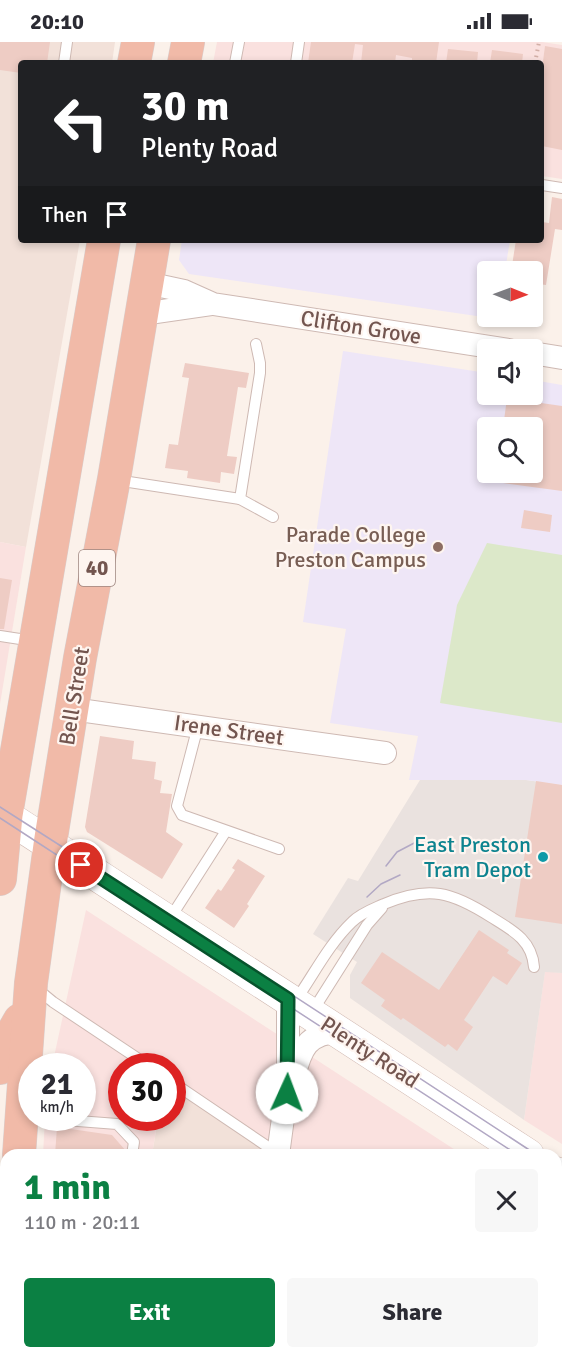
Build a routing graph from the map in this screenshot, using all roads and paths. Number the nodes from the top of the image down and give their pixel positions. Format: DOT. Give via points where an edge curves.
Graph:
graph roads {
  1 [pos="67,42"];
  2 [pos="138,42"];
  3 [pos="188,42"];
  4 [pos="239,42"];
  5 [pos="299,42"];
  6 [pos="539,42"];
  7 [pos="64,60"];
  8 [pos="135,60"];
  9 [pos="185,60"];
  10 [pos="236,60"];
  11 [pos="296,60"];
  12 [pos="536,60"];
  13 [pos="544,185"];
  14 [pos="562,188"];
  15 [pos="103,243"];
  16 [pos="154,243"];
  17 [pos="147,283"];
  18 [pos="213,304"];
  19 [pos="142,315"];
  20 [pos="256,344"];
  21 [pos="477,345"];
  22 [pos="543,355"];
  23 [pos="562,358"];
  24 [pos="114,479"];
  25 [pos="240,499"];
  26 [pos="273,517"];
  27 [pos="0,636"];
  28 [pos="36,642"];
  29 [pos="72,710"];
  30 [pos="198,726"];
  31 [pos="385,753"];
  32 [pos="3,814"];
  33 [pos="226,831"];
  34 [pos="51,844"];
  35 [pos="279,849"];
  36 [pos="0,879"];
  37 [pos="168,920"];
  38 [pos="363,921"];
  39 [pos="534,967"];
  40 [pos="30,994"];
  41 [pos="298,1005"];
  42 [pos="339,1032"];
  43 [pos="30,1053"];
  44 [pos="130,1053"];
  45 [pos="0,1068"];
  46 [pos="186,1091"];
  47 [pos="286,1104"];
  48 [pos="96,1122"];
  49 [pos="26,1131"];
  50 [pos="21,1149"];
  51 [pos="133,1149"];
  52 [pos="272,1149"];
  53 [pos="280,1149"];
  54 [pos="519,1149"];
  1 -- 7 [label="lane"];
  2 -- 8 [label="highway"];
  3 -- 9 [label="highway"];
  4 -- 10 [label="lane"];
  5 -- 11 [label="lane"];
  6 -- 12 [label="path"];
  13 -- 14 [label="lane"];
  15 -- 28 [label="highway, Bell Street / 40"];
  16 -- 17 [label="highway, Bell Street / 40"];
  17 -- 18 [label="street, Clifton Grove" via="184,291"];
  17 -- 19 [label="highway, Bell Street / 40"];
  18 -- 19 [label="street, Clifton Grove"];
  18 -- 21 [label="street, Clifton Grove"];
  19 -- 24 [label="highway, Bell Street / 40"];
  20 -- 25 [label="lane" via="260,373"];
  22 -- 23 [label="street"];
  24 -- 25 [label="lane"];
  24 -- 29 [label="highway, Bell Street / 40"];
  25 -- 26 [label="lane"];
  27 -- 28 [label="lane"];
  28 -- 32 [label="highway, Bell Street / 40"];
  29 -- 30 [label="street, Irene Street"];
  29 -- 34 [label="highway, Bell Street / 40"];
  30 -- 31 [label="street, Irene Street"];
  30 -- 33 [label="lane" via="177,806 182,815"];
  32 -- 34 [label="main road, Plenty Road"];
  32 -- 36 [label="highway, Bell Street / 40"];
  33 -- 35 [label="lane"];
  33 -- 37 [label="lane"];
  34 -- 37 [label="main road, Plenty Road"];
  34 -- 40 [label="highway, Bell Street / 40"];
  37 -- 41 [label="main road, Plenty Road"];
  38 -- 39 [label="lane" via="392,901 412,894 431,892 460,899 521,936 530,948"];
  38 -- 41 [label="lane"];
  38 -- 41 [label="lane" via="338,938"];
  40 -- 43 [label="highway, Bell Street / 40"];
  40 -- 44 [label="lane" via="53,1002"];
  40 -- 45 [label="highway" via="7,1042"];
  41 -- 42 [label="main road, Plenty Road"];
  41 -- 47 [label="street"];
  42 -- 47 [label="street" via="323,1033 308,1042"];
  42 -- 54 [label="main road, Plenty Road"];
  46 -- 52 [label="lane"];
  47 -- 53 [label="street"];
  48 -- 51 [label="lane" via="117,1124 134,1142"];
  49 -- 50 [label="highway, Bell Street / 40"];
}
